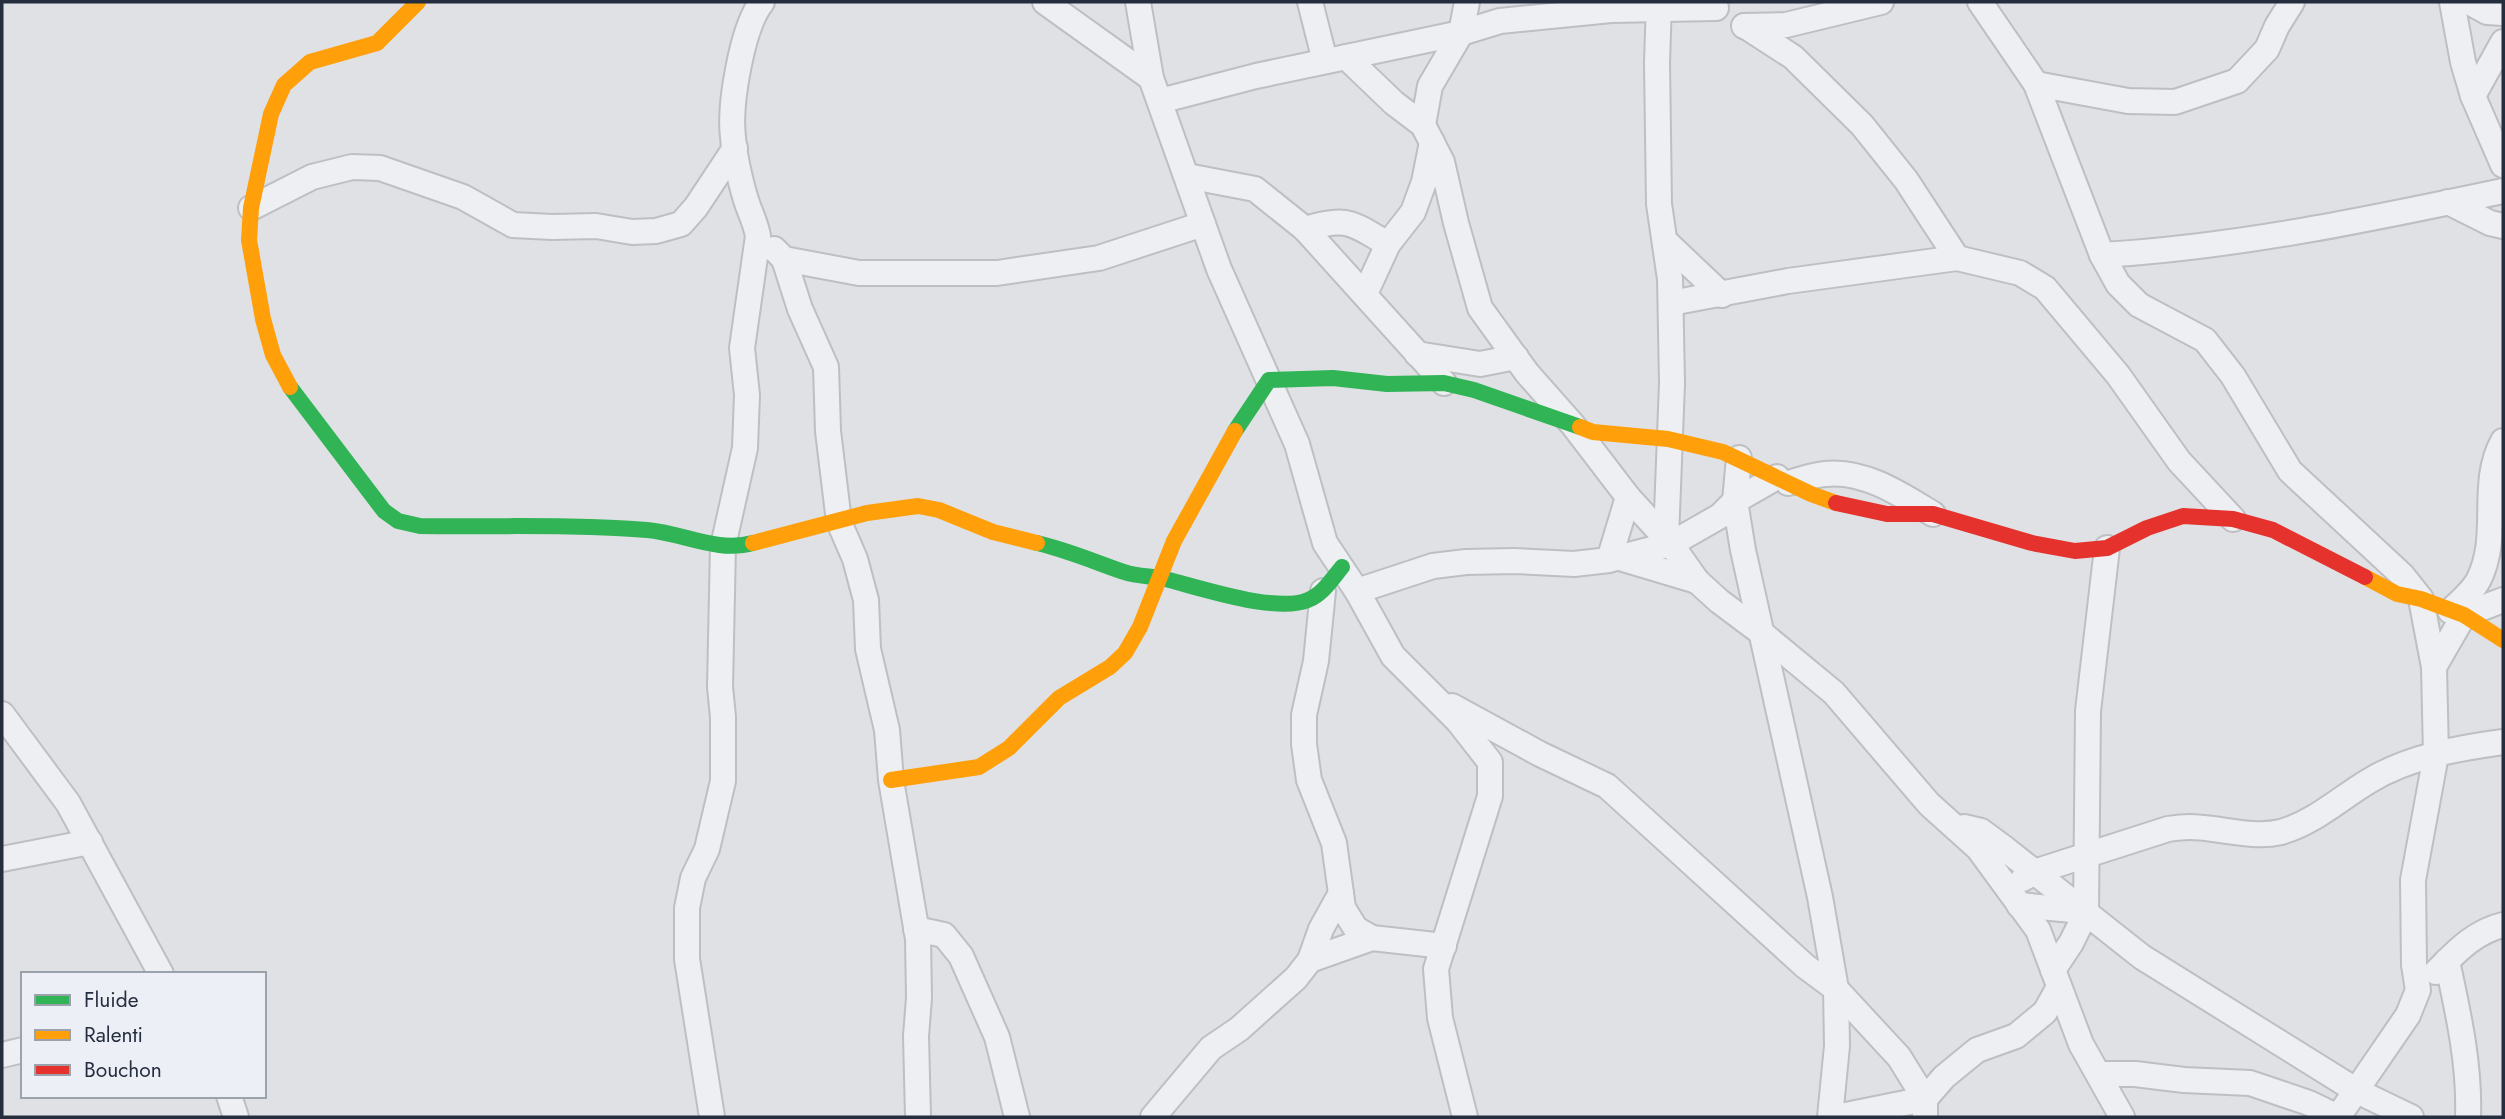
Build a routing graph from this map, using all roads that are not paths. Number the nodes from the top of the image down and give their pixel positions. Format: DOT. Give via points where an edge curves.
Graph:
graph roads {
  1 [pos="418,2"];
  2 [pos="762,2"];
  3 [pos="1045,2"];
  4 [pos="1138,2"];
  5 [pos="1310,2"];
  6 [pos="1466,2"];
  7 [pos="1881,2"];
  8 [pos="1979,2"];
  9 [pos="2292,2"];
  10 [pos="2452,2"];
  11 [pos="2469,2"];
  12 [pos="1712,5"];
  13 [pos="1614,6"];
  14 [pos="1659,6"];
  15 [pos="2503,13"];
  16 [pos="1745,26"];
  17 [pos="1461,33"];
  18 [pos="2503,42"];
  19 [pos="1335,59"];
  20 [pos="1151,78"];
  21 [pos="2036,84"];
  22 [pos="2473,96"];
  23 [pos="1160,101"];
  24 [pos="1428,134"];
  25 [pos="735,148"];
  26 [pos="2503,164"];
  27 [pos="1187,177"];
  28 [pos="715,178"];
  29 [pos="2503,191"];
  30 [pos="2448,202"];
  31 [pos="251,208"];
  32 [pos="1453,208"];
  33 [pos="1413,212"];
  34 [pos="752,213"];
  35 [pos="1203,224"];
  36 [pos="2503,226"];
  37 [pos="1305,229"];
  38 [pos="1665,241"];
  39 [pos="1388,244"];
  40 [pos="771,255"];
  41 [pos="2102,255"];
  42 [pos="1957,258"];
  43 [pos="1365,294"];
  44 [pos="1723,295"];
  45 [pos="1671,303"];
  46 [pos="1417,354"];
  47 [pos="1521,365"];
  48 [pos="1269,380"];
  49 [pos="1444,383"];
  50 [pos="1508,402"];
  51 [pos="1573,425"];
  52 [pos="1668,439"];
  53 [pos="2503,441"];
  54 [pos="1739,458"];
  55 [pos="1782,480"];
  56 [pos="834,483"];
  57 [pos="1629,497"];
  58 [pos="1735,501"];
  59 [pos="867,513"];
  60 [pos="1933,514"];
  61 [pos="2233,519"];
  62 [pos="839,522"];
  63 [pos="1668,542"];
  64 [pos="723,546"];
  65 [pos="2107,548"];
  66 [pos="855,559"];
  67 [pos="1614,559"];
  68 [pos="1342,567"];
  69 [pos="1159,578"];
  70 [pos="1697,581"];
  71 [pos="1323,591"];
  72 [pos="1357,591"];
  73 [pos="2421,599"];
  74 [pos="2503,600"];
  75 [pos="2457,613"];
  76 [pos="1759,631"];
  77 [pos="2503,640"];
  78 [pos="2434,667"];
  79 [pos="1433,696"];
  80 [pos="2,714"];
  81 [pos="2503,742"];
  82 [pos="2436,755"];
  83 [pos="891,780"];
  84 [pos="1950,822"];
  85 [pos="90,842"];
  86 [pos="2086,856"];
  87 [pos="2,859"];
  88 [pos="2034,872"];
  89 [pos="1341,893"];
  90 [pos="2013,896"];
  91 [pos="2084,912"];
  92 [pos="2503,925"];
  93 [pos="916,929"];
  94 [pos="1372,938"];
  95 [pos="1444,946"];
  96 [pos="1310,960"];
  97 [pos="2447,961"];
  98 [pos="151,968"];
  99 [pos="2056,979"];
  100 [pos="1836,989"];
  101 [pos="2418,990"];
  102 [pos="21,1050"];
  103 [pos="2,1055"];
  104 [pos="2100,1074"];
  105 [pos="2357,1090"];
  106 [pos="230,1098"];
  107 [pos="1925,1108"];
  108 [pos="236,1117"];
  109 [pos="712,1117"];
  110 [pos="918,1117"];
  111 [pos="1017,1117"];
  112 [pos="1153,1117"];
  113 [pos="1465,1117"];
  114 [pos="1830,1117"];
  115 [pos="1836,1117"];
  116 [pos="2122,1117"];
  117 [pos="2411,1117"];
  118 [pos="2468,1117"];
  1 -- 31 [label="street" via="377,43 310,62 284,85 271,114"];
  2 -- 25 [label="street" via="753,13 742,49 733,111"];
  3 -- 20 [label="street"];
  4 -- 20 [label="street"];
  5 -- 19 [label="street"];
  6 -- 17 [label="street"];
  7 -- 16 [label="street" via="1786,25"];
  8 -- 21 [label="street"];
  9 -- 21 [label="street" via="2267,50 2236,81 2175,102 2128,101"];
  10 -- 22 [label="street"];
  11 -- 15 [label="street" via="2487,12"];
  12 -- 14 [label="street"];
  12 -- 16 [label="street"];
  13 -- 14 [label="street"];
  13 -- 17 [label="street" via="1500,21"];
  14 -- 38 [label="street" via="1659,191"];
  16 -- 42 [label="street" via="1793,57 1862,125 1906,180"];
  17 -- 19 [label="street"];
  17 -- 24 [label="street" via="1430,86"];
  18 -- 22 [label="street"];
  19 -- 23 [label="street"];
  19 -- 24 [label="street"];
  20 -- 23 [label="street"];
  21 -- 41 [label="street"];
  22 -- 26 [label="street"];
  23 -- 27 [label="street"];
  24 -- 32 [label="street" via="1442,162"];
  24 -- 33 [label="street" via="1424,181"];
  25 -- 28 [label="street"];
  25 -- 34 [label="street"];
  27 -- 35 [label="street"];
  27 -- 37 [label="street" via="1255,189"];
  28 -- 31 [label="street" via="681,224 656,231 513,225 463,197 380,168 352,167 312,177"];
  28 -- 34 [label="street"];
  29 -- 30 [label="street"];
  30 -- 36 [label="street"];
  30 -- 41 [label="street" via="2204,246"];
  31 -- 64 [label="street" via="249,240 273,355 290,387 384,511 398,521 420,526 624,528"];
  32 -- 33 [label="street"];
  32 -- 47 [label="street" via="1480,307"];
  33 -- 39 [label="street"];
  34 -- 40 [label="street"];
  35 -- 40 [label="street" via="1099,258 997,273 859,273"];
  35 -- 48 [label="street"];
  37 -- 39 [label="street" via="1341,221"];
  37 -- 43 [label="street"];
  38 -- 44 [label="street"];
  38 -- 45 [label="street"];
  39 -- 43 [label="street"];
  40 -- 56 [label="street" via="826,367"];
  40 -- 64 [label="street" via="742,348 747,395 745,448"];
  41 -- 73 [label="street" via="2118,284 2139,305 2205,340 2233,376 2290,471 2402,575"];
  42 -- 44 [label="street" via="1788,281"];
  42 -- 61 [label="street" via="2020,273 2045,288 2118,375 2179,461"];
  43 -- 46 [label="street"];
  44 -- 45 [label="street"];
  45 -- 52 [label="street"];
  46 -- 47 [label="street"];
  46 -- 49 [label="street"];
  47 -- 50 [label="street"];
  47 -- 51 [label="street"];
  48 -- 49 [label="street"];
  48 -- 68 [label="street" via="1297,444 1325,543"];
  48 -- 69 [label="street" via="1207,478"];
  49 -- 50 [label="street"];
  50 -- 51 [label="street"];
  51 -- 52 [label="street" via="1593,432"];
  51 -- 57 [label="street"];
  52 -- 54 [label="street"];
  52 -- 63 [label="street"];
  53 -- 75 [label="street" via="2495,455 2491,483 2489,554 2478,582"];
  54 -- 55 [label="street"];
  54 -- 58 [label="street"];
  55 -- 58 [label="street"];
  55 -- 60 [label="street" via="1843,506 1887,514"];
  55 -- 60 [label="street" via="1826,473 1856,475"];
  56 -- 59 [label="street"];
  56 -- 62 [label="street"];
  57 -- 63 [label="street"];
  57 -- 67 [label="street"];
  58 -- 63 [label="street" via="1720,516"];
  58 -- 76 [label="street"];
  59 -- 62 [label="street"];
  59 -- 66 [label="street"];
  59 -- 69 [label="street" via="918,506 939,510 993,532 1056,547 1127,573"];
  60 -- 65 [label="street" via="2032,543 2075,551"];
  61 -- 65 [label="street" via="2183,516 2147,527"];
  61 -- 73 [label="street" via="2273,530 2397,594"];
  62 -- 64 [label="street" via="742,546"];
  62 -- 66 [label="street"];
  63 -- 67 [label="street"];
  63 -- 70 [label="street"];
  64 -- 109 [label="street" via="723,781 687,908 687,959"];
  65 -- 86 [label="street" via="2088,711"];
  66 -- 83 [label="street" via="866,600 868,649 887,730"];
  67 -- 70 [label="street"];
  67 -- 72 [label="street" via="1433,566"];
  68 -- 71 [label="street"];
  68 -- 72 [label="street"];
  69 -- 71 [label="street" via="1284,604 1307,601"];
  69 -- 83 [label="street" via="1124,656 1053,703 992,762"];
  70 -- 76 [label="street"];
  71 -- 89 [label="street" via="1304,715 1304,744 1309,780 1334,843"];
  72 -- 79 [label="street" via="1393,656"];
  73 -- 75 [label="street"];
  73 -- 78 [label="street"];
  74 -- 75 [label="street"];
  75 -- 77 [label="street"];
  75 -- 78 [label="street"];
  76 -- 84 [label="street" via="1834,693 1929,804"];
  76 -- 100 [label="street" via="1820,897"];
  78 -- 82 [label="street"];
  79 -- 95 [label="street" via="1490,762 1490,796"];
  79 -- 100 [label="street" via="1607,786 1756,923"];
  80 -- 85 [label="street" via="68,803"];
  81 -- 82 [label="street"];
  82 -- 86 [label="street" via="2370,780 2312,820 2281,831 2168,829"];
  82 -- 101 [label="street" via="2413,880"];
  83 -- 93 [label="street"];
  84 -- 88 [label="street" via="1981,831"];
  84 -- 90 [label="street" via="1978,848"];
  85 -- 87 [label="street"];
  85 -- 98 [label="street"];
  86 -- 88 [label="street"];
  86 -- 91 [label="street"];
  88 -- 90 [label="street"];
  88 -- 91 [label="street"];
  89 -- 94 [label="street" via="1343,908 1356,929"];
  89 -- 96 [label="street"];
  90 -- 91 [label="street"];
  90 -- 99 [label="street" via="2038,930"];
  91 -- 99 [label="street"];
  91 -- 105 [label="street" via="2142,957"];
  92 -- 97 [label="street" via="2471,938"];
  93 -- 110 [label="street"];
  93 -- 111 [label="street" via="944,935 961,956 997,1037"];
  94 -- 95 [label="street"];
  94 -- 96 [label="street"];
  95 -- 113 [label="street" via="1436,970 1440,1018"];
  96 -- 112 [label="street" via="1239,1029 1211,1048"];
  97 -- 101 [label="street"];
  97 -- 118 [label="street" via="2463,1042"];
  99 -- 104 [label="street" via="2081,1044"];
  99 -- 107 [label="street" via="2045,1012 2016,1036 1977,1050 1952,1070"];
  100 -- 107 [label="street" via="1899,1057"];
  100 -- 114 [label="street" via="1837,1046"];
  101 -- 105 [label="street" via="2408,1015"];
  102 -- 103 [label="street"];
  104 -- 105 [label="street" via="2250,1083 2338,1117"];
  104 -- 116 [label="street"];
  105 -- 117 [label="street"];
  106 -- 108 [label="street"];
  107 -- 115 [label="street"];
}
